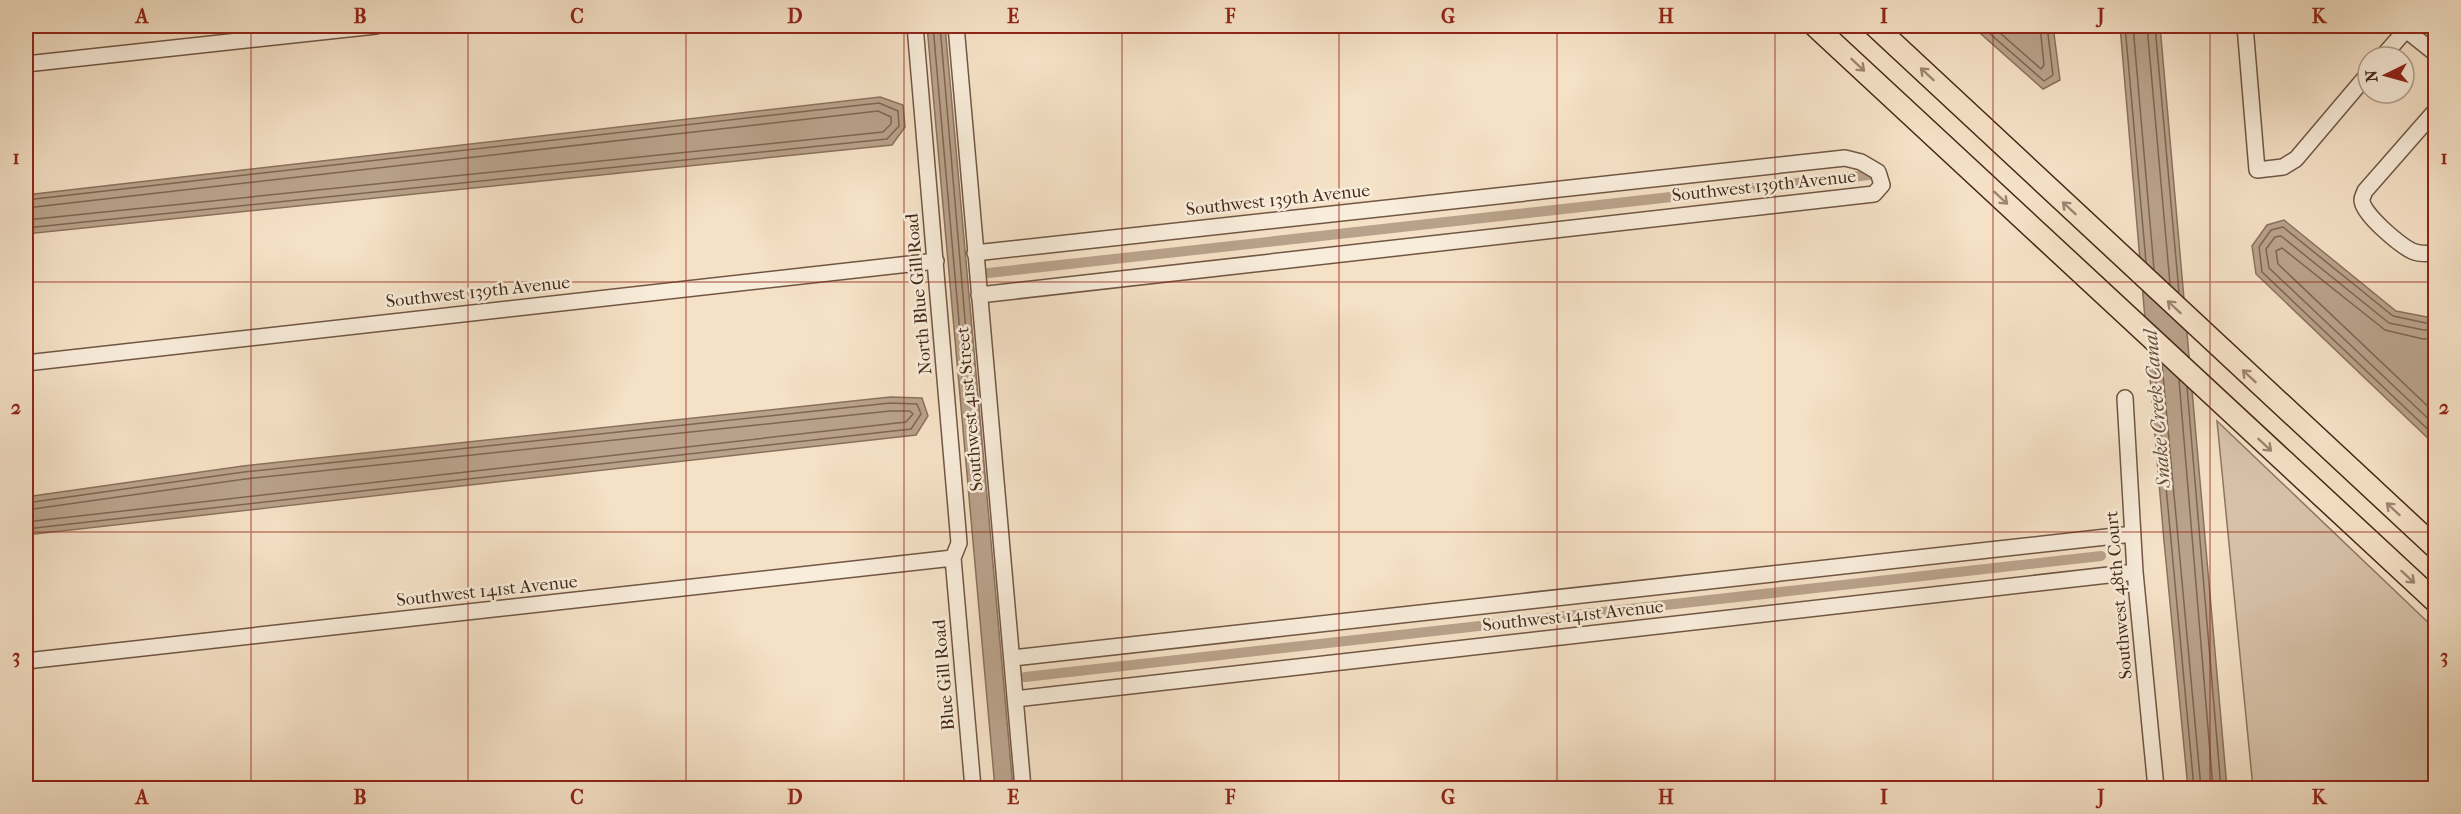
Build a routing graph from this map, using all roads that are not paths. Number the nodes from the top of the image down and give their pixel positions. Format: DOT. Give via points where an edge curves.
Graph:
graph roads {
  1 [pos="376,26"];
  2 [pos="915,26"];
  3 [pos="956,26"];
  4 [pos="1815,26"];
  5 [pos="1875,26"];
  6 [pos="2245,26"];
  7 [pos="2406,28"];
  8 [pos="2392,45"];
  9 [pos="2435,52"];
  10 [pos="26,64"];
  11 [pos="2356,88"];
  12 [pos="2436,110"];
  13 [pos="975,253"];
  14 [pos="2432,254"];
  15 [pos="936,261"];
  16 [pos="979,295"];
  17 [pos="26,363"];
  18 [pos="2125,398"];
  19 [pos="2133,534"];
  20 [pos="2436,548"];
  21 [pos="953,558"];
  22 [pos="2135,572"];
  23 [pos="2436,603"];
  24 [pos="1012,658"];
  25 [pos="26,661"];
  26 [pos="1015,699"];
  27 [pos="973,789"];
  28 [pos="1023,789"];
  29 [pos="2156,789"];
  1 -- 10 [label="street"];
  2 -- 15 [label="street, North Blue Gill Road"];
  3 -- 13 [label="street, Southwest 41st Street"];
  4 -- 23 [label="highway, one-way"];
  20 -- 5 [label="highway, one-way"];
  6 -- 11 [label="street" via="2258,170 2283,167 2296,159"];
  7 -- 8 [label="street"];
  7 -- 9 [label="street"];
  12 -- 14 [label="street" via="2365,191 2362,200 2366,212 2399,242 2413,251"];
  13 -- 16 [label="street, Southwest 41st Street"];
  13 -- 16 [label="street, Southwest 139th Avenue" via="1845,158 1878,172 1882,185 1874,194"];
  15 -- 17 [label="street, Southwest 139th Avenue"];
  15 -- 21 [label="street, North Blue Gill Road" via="959,543"];
  16 -- 24 [label="street, Southwest 41st Street"];
  18 -- 19 [label="street, Southwest 48th Court"];
  19 -- 22 [label="street, Southwest 48th Court"];
  19 -- 24 [label="street, Southwest 141st Avenue"];
  21 -- 25 [label="street, Southwest 141st Avenue"];
  21 -- 27 [label="street, Blue Gill Road"];
  22 -- 26 [label="street, Southwest 141st Avenue"];
  22 -- 29 [label="street, Southwest 48th Court"];
  24 -- 26 [label="street, Southwest 41st Street"];
  26 -- 28 [label="street, Southwest 41st Street"];
}
